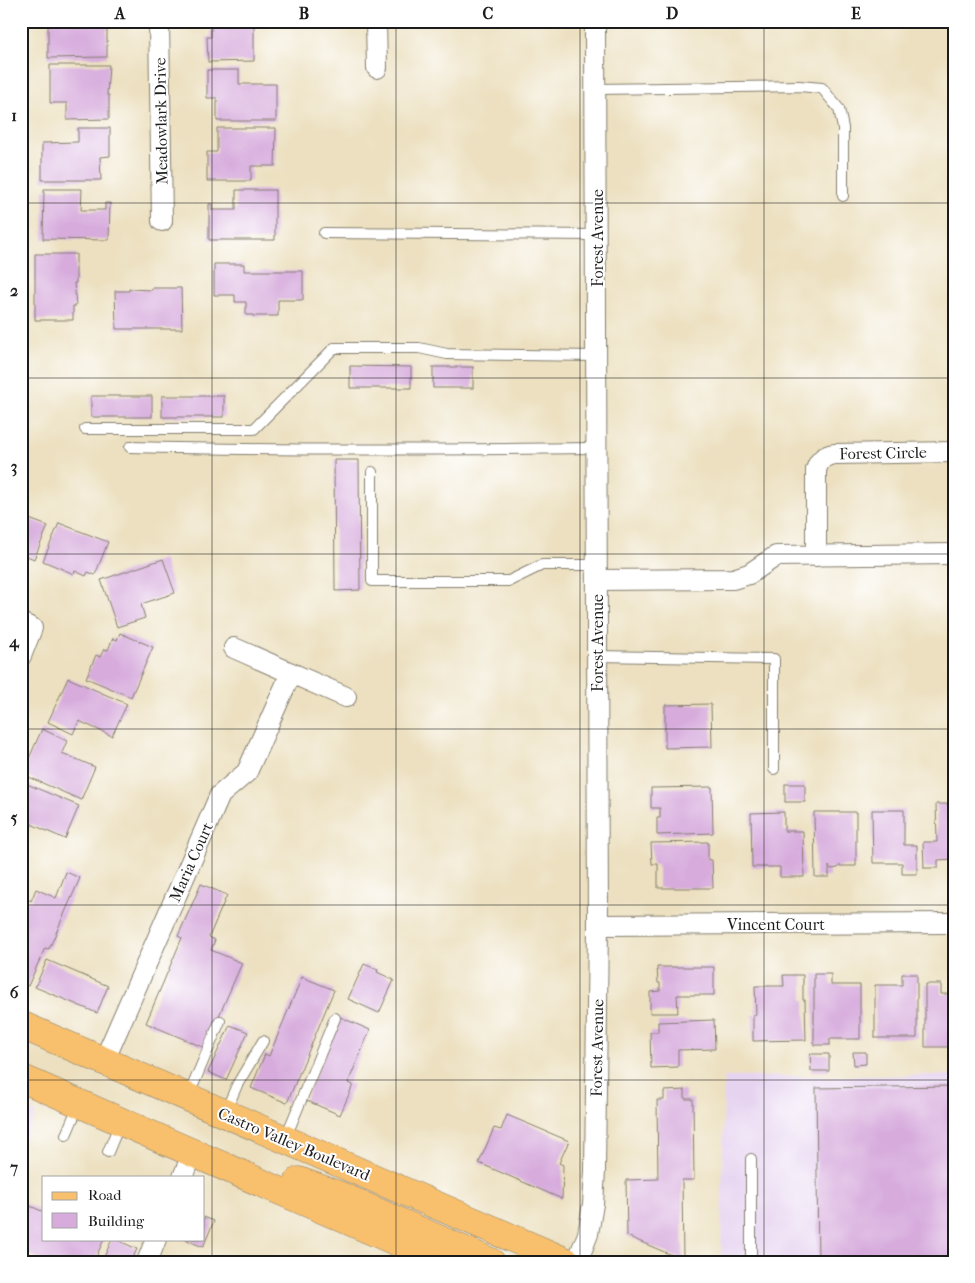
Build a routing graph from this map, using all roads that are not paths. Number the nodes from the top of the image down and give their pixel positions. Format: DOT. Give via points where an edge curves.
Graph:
graph roads {
  1 [pos="159,21"];
  2 [pos="376,21"];
  3 [pos="595,21"];
  4 [pos="377,68"];
  5 [pos="597,89"];
  6 [pos="842,196"];
  7 [pos="162,221"];
  8 [pos="324,233"];
  9 [pos="597,235"];
  10 [pos="597,356"];
  11 [pos="85,428"];
  12 [pos="130,447"];
  13 [pos="597,448"];
  14 [pos="954,452"];
  15 [pos="372,472"];
  16 [pos="954,554"];
  17 [pos="816,556"];
  18 [pos="597,573"];
  19 [pos="21,623"];
  20 [pos="234,648"];
  21 [pos="21,656"];
  22 [pos="597,656"];
  23 [pos="290,673"];
  24 [pos="346,697"];
  25 [pos="774,769"];
  26 [pos="954,923"];
  27 [pos="598,926"];
  28 [pos="335,1018"];
  29 [pos="220,1021"];
  30 [pos="21,1025"];
  31 [pos="263,1041"];
  32 [pos="104,1061"];
  33 [pos="21,1078"];
  34 [pos="187,1098"];
  35 [pos="80,1103"];
  36 [pos="224,1114"];
  37 [pos="121,1121"];
  38 [pos="66,1135"];
  39 [pos="285,1140"];
  40 [pos="108,1152"];
  41 [pos="751,1159"];
  42 [pos="188,1165"];
  43 [pos="236,1171"];
  44 [pos="156,1240"];
  45 [pos="147,1262"];
  46 [pos="443,1262"];
  47 [pos="491,1262"];
  48 [pos="567,1262"];
  49 [pos="577,1262"];
  50 [pos="751,1262"];
  1 -- 7 [label="street, Meadowlark Drive"];
  2 -- 4 [label="street"];
  3 -- 5 [label="street, Forest Avenue"];
  5 -- 6 [label="lane" via="822,88 839,109 843,128"];
  5 -- 9 [label="street, Forest Avenue"];
  8 -- 9 [label="lane"];
  9 -- 10 [label="street, Forest Avenue"];
  10 -- 11 [label="lane" via="447,354 419,348 334,348 254,428"];
  10 -- 13 [label="street, Forest Avenue"];
  12 -- 13 [label="lane" via="249,450"];
  13 -- 18 [label="street, Forest Avenue"];
  14 -- 17 [label="street, Forest Circle" via="824,456 816,470"];
  15 -- 18 [label="lane" via="372,581 509,581 542,565"];
  16 -- 17 [label="street"];
  17 -- 18 [label="street" via="776,556 754,572 733,578"];
  18 -- 22 [label="street, Forest Avenue"];
  19 -- 21 [label="street" via="32,628"];
  20 -- 23 [label="street"];
  22 -- 25 [label="lane" via="774,659"];
  22 -- 27 [label="street, Forest Avenue"];
  23 -- 24 [label="street"];
  23 -- 32 [label="street, Maria Court" via="247,772 220,795"];
  26 -- 27 [label="street, Vincent Court"];
  27 -- 49 [label="street, Forest Avenue" via="593,1204 588,1234"];
  28 -- 39 [label="lane"];
  29 -- 34 [label="lane"];
  30 -- 32 [label="main road, Castro Valley Boulevard"];
  31 -- 36 [label="lane"];
  32 -- 34 [label="main road, Castro Valley Boulevard"];
  33 -- 35 [label="main road"];
  34 -- 36 [label="main road, Castro Valley Boulevard"];
  35 -- 37 [label="main road"];
  35 -- 38 [label="lane"];
  36 -- 39 [label="main road, Castro Valley Boulevard"];
  37 -- 40 [label="lane"];
  37 -- 42 [label="main road"];
  39 -- 48 [label="main road, Castro Valley Boulevard"];
  41 -- 50 [label="lane"];
  42 -- 43 [label="main road"];
  43 -- 46 [label="main road"];
  43 -- 47 [label="main road" via="295,1180 342,1196"];
  44 -- 45 [label="street"];
}
